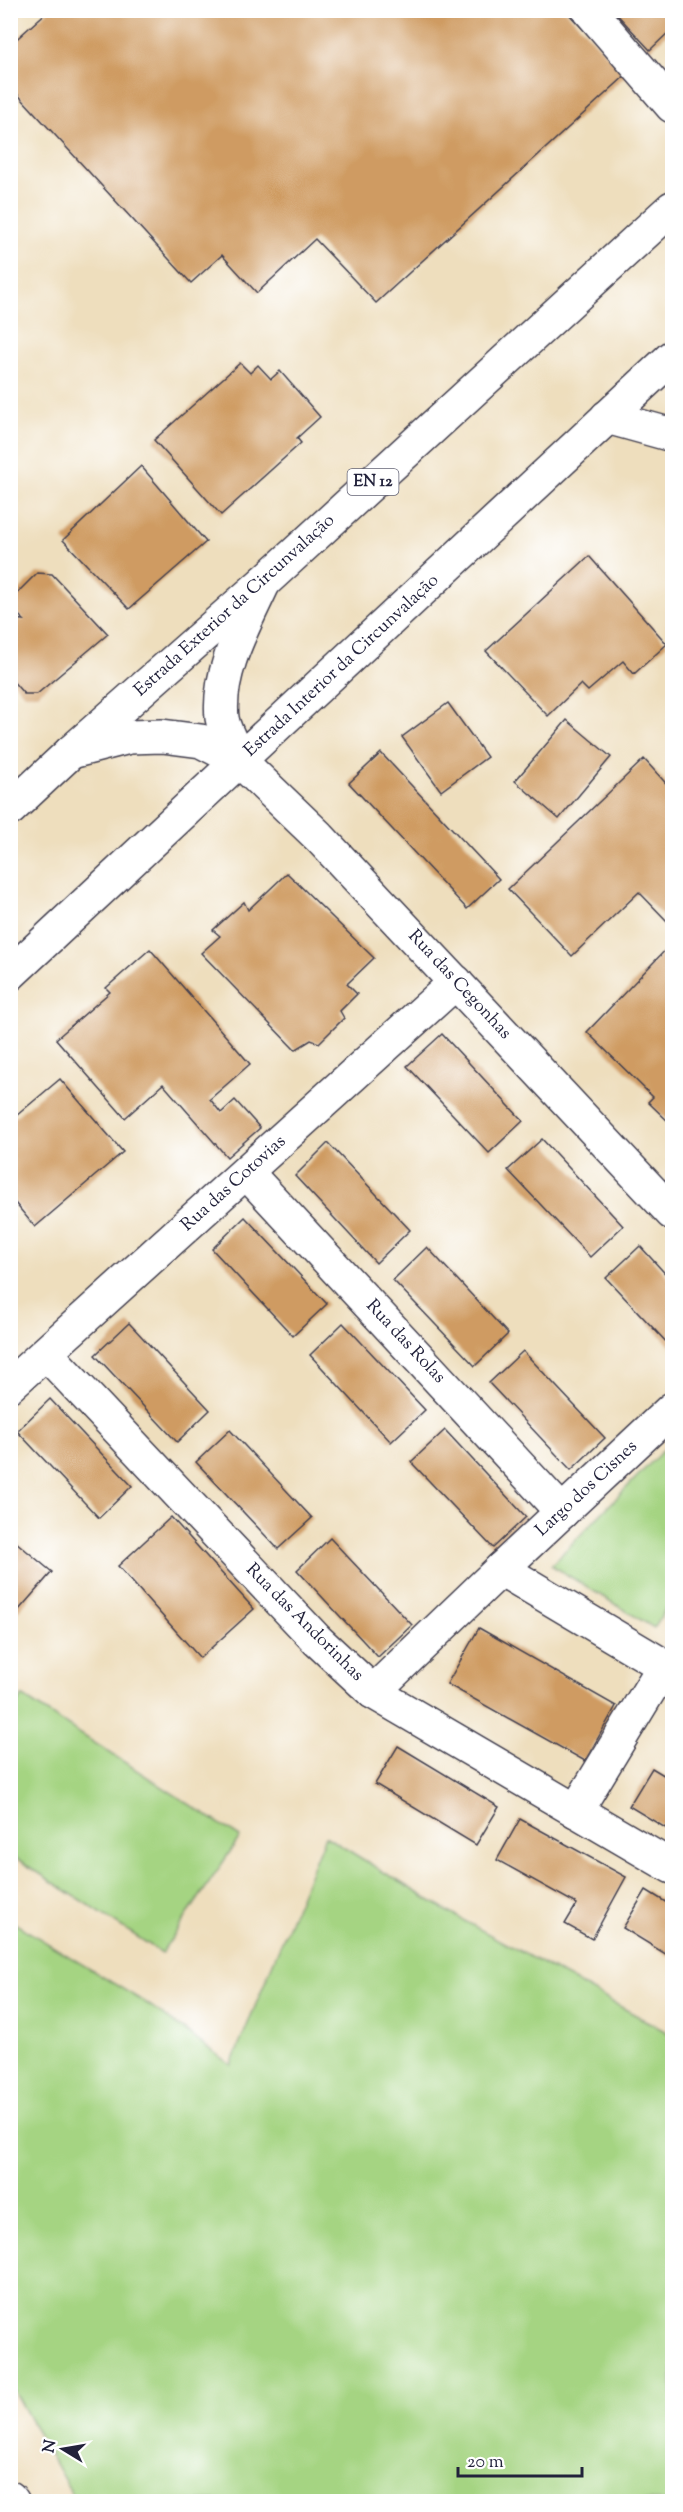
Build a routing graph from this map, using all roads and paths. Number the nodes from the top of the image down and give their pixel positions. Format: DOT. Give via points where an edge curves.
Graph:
graph roads {
  1 [pos="589,10"];
  2 [pos="672,106"];
  3 [pos="672,208"];
  4 [pos="672,357"];
  5 [pos="607,417"];
  6 [pos="672,435"];
  7 [pos="264,582"];
  8 [pos="71,752"];
  9 [pos="240,761"];
  10 [pos="10,809"];
  11 [pos="10,974"];
  12 [pos="456,982"];
  13 [pos="247,1173"];
  14 [pos="672,1213"];
  15 [pos="46,1353"];
  16 [pos="10,1385"];
  17 [pos="672,1409"];
  18 [pos="562,1512"];
  19 [pos="501,1569"];
  20 [pos="668,1659"];
  21 [pos="373,1692"];
  22 [pos="576,1811"];
  23 [pos="672,1867"];
  1 -- 2 [label="street"];
  3 -- 7 [label="street, Estrada Exterior da Circunvalação / EN 12"];
  4 -- 5 [label="street, Estrada Interior da Circunvalação"];
  5 -- 6 [label="street"];
  5 -- 9 [label="street, Estrada Interior da Circunvalação"];
  7 -- 8 [label="street, Estrada Exterior da Circunvalação / EN 12"];
  7 -- 9 [label="street" via="224,680 222,720"];
  8 -- 9 [label="street" via="129,737 162,736 201,741"];
  8 -- 10 [label="street, Estrada Exterior da Circunvalação / EN 12"];
  9 -- 11 [label="street, Estrada Interior da Circunvalação"];
  9 -- 12 [label="street, Rua das Cegonhas" via="319,837"];
  12 -- 13 [label="street, Rua das Cotovias"];
  12 -- 14 [label="street, Rua das Cegonhas"];
  13 -- 15 [label="street, Rua das Cotovias"];
  13 -- 18 [label="street, Rua das Rolas"];
  15 -- 16 [label="street, Rua das Cotovias"];
  15 -- 21 [label="street, Rua das Andorinhas" via="317,1640"];
  17 -- 18 [label="street, Largo dos Cisnes"];
  18 -- 19 [label="street, Largo dos Cisnes"];
  19 -- 20 [label="street"];
  19 -- 21 [label="street, Largo dos Cisnes"];
  20 -- 22 [label="street"];
  21 -- 22 [label="street, Rua das Andorinhas"];
  22 -- 23 [label="street, Rua das Andorinhas"];
}
